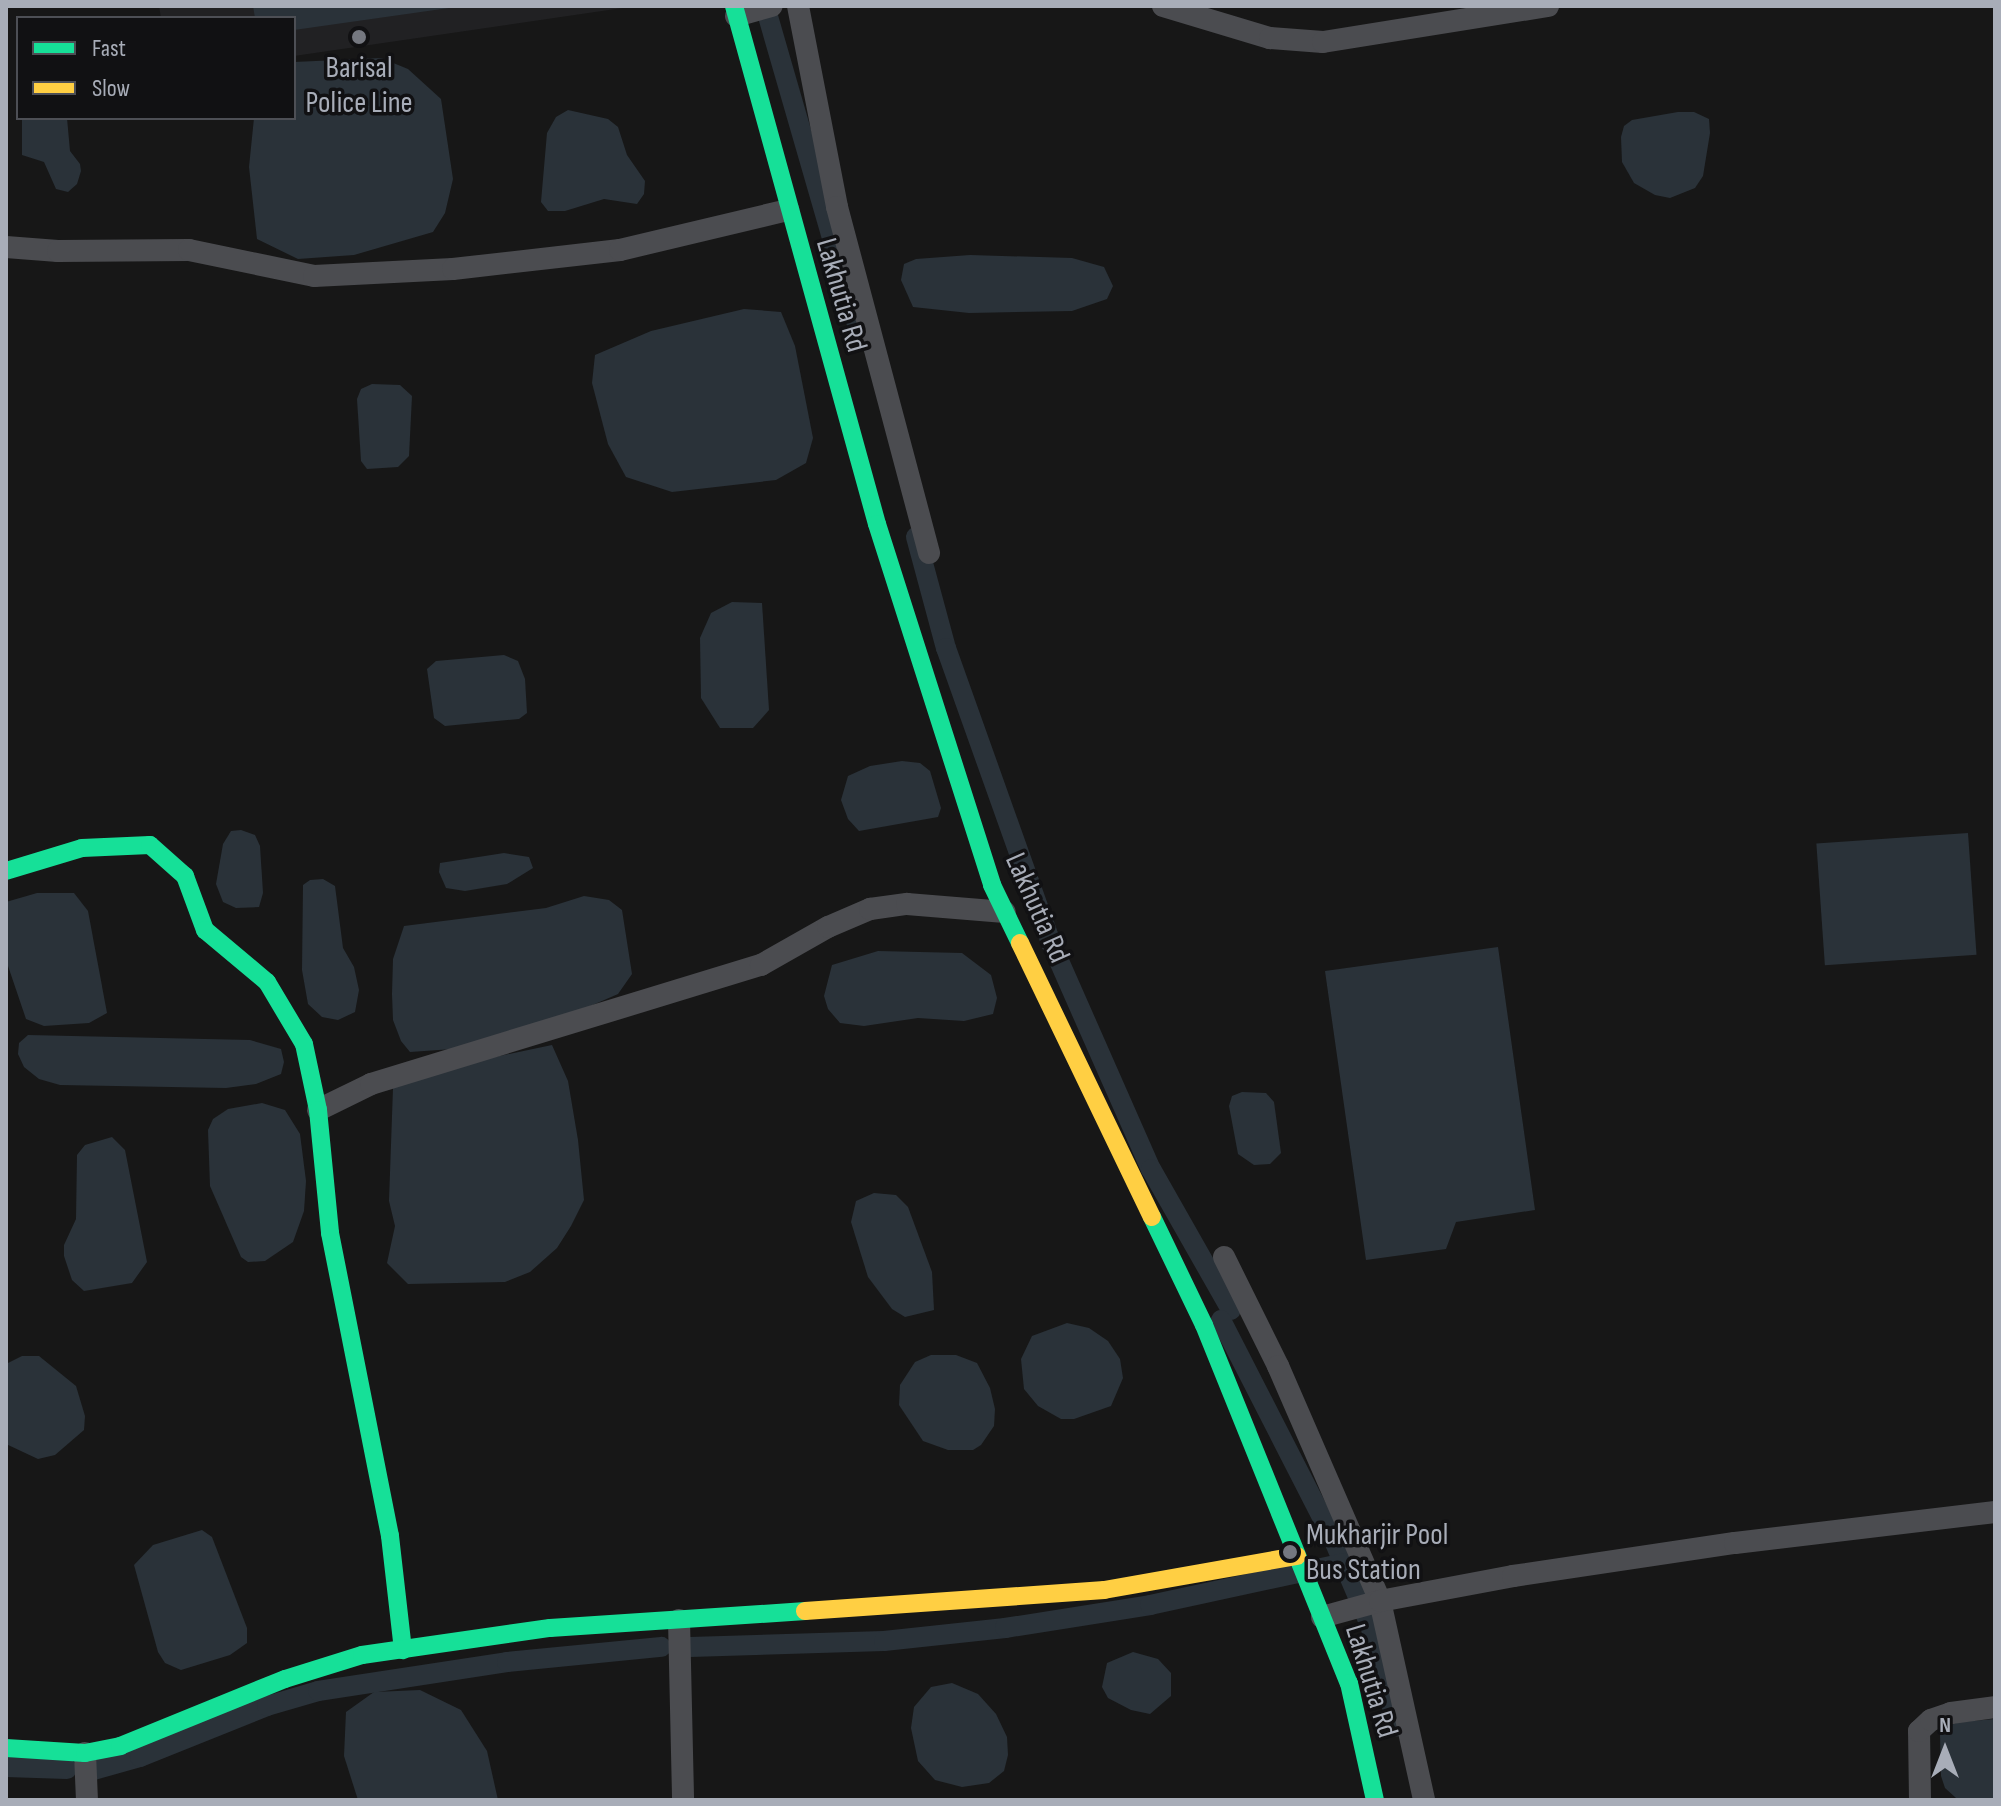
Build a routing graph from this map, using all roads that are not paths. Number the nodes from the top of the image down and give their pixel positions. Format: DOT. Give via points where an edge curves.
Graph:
graph roads {
  1 [pos="772,6"];
  2 [pos="798,6"];
  3 [pos="1163,6"];
  4 [pos="1548,6"];
  5 [pos="735,11"];
  6 [pos="788,210"];
  7 [pos="6,247"];
  8 [pos="929,553"];
  9 [pos="6,871"];
  10 [pos="1005,912"];
  11 [pos="318,1110"];
  12 [pos="1224,1257"];
  13 [pos="1995,1512"];
  14 [pos="1297,1556"];
  15 [pos="1380,1601"];
  16 [pos="1322,1617"];
  17 [pos="679,1620"];
  18 [pos="403,1650"];
  19 [pos="1995,1707"];
  20 [pos="6,1748"];
  21 [pos="85,1753"];
  22 [pos="87,1800"];
  23 [pos="683,1800"];
  24 [pos="1375,1800"];
  25 [pos="1424,1800"];
  26 [pos="1920,1800"];
  1 -- 5 [label="street"];
  2 -- 8 [label="street" via="837,207"];
  3 -- 4 [label="street" via="1270,38 1323,42"];
  5 -- 6 [label="street, Lakhutia Rd"];
  6 -- 7 [label="street" via="620,250 345,275 314,276 189,250"];
  6 -- 10 [label="street, Lakhutia Rd" via="877,524"];
  9 -- 11 [label="street" via="82,848 150,845 185,876 205,930 267,982 304,1044"];
  10 -- 11 [label="street" via="907,904 870,909 761,965 371,1084"];
  10 -- 14 [label="street, Lakhutia Rd" via="1204,1325"];
  11 -- 18 [label="street" via="330,1233 390,1536"];
  12 -- 15 [label="street" via="1278,1366"];
  13 -- 15 [label="street" via="1675,1552"];
  14 -- 16 [label="street, Lakhutia Rd"];
  14 -- 17 [label="street" via="1104,1590"];
  15 -- 16 [label="street"];
  15 -- 25 [label="street"];
  16 -- 24 [label="street, Lakhutia Rd" via="1349,1683"];
  17 -- 18 [label="street" via="550,1628"];
  17 -- 23 [label="street"];
  18 -- 21 [label="street" via="349,1659 285,1679 151,1735"];
  19 -- 26 [label="street" via="1951,1713 1919,1731"];
  20 -- 21 [label="street"];
  21 -- 22 [label="street"];
}
